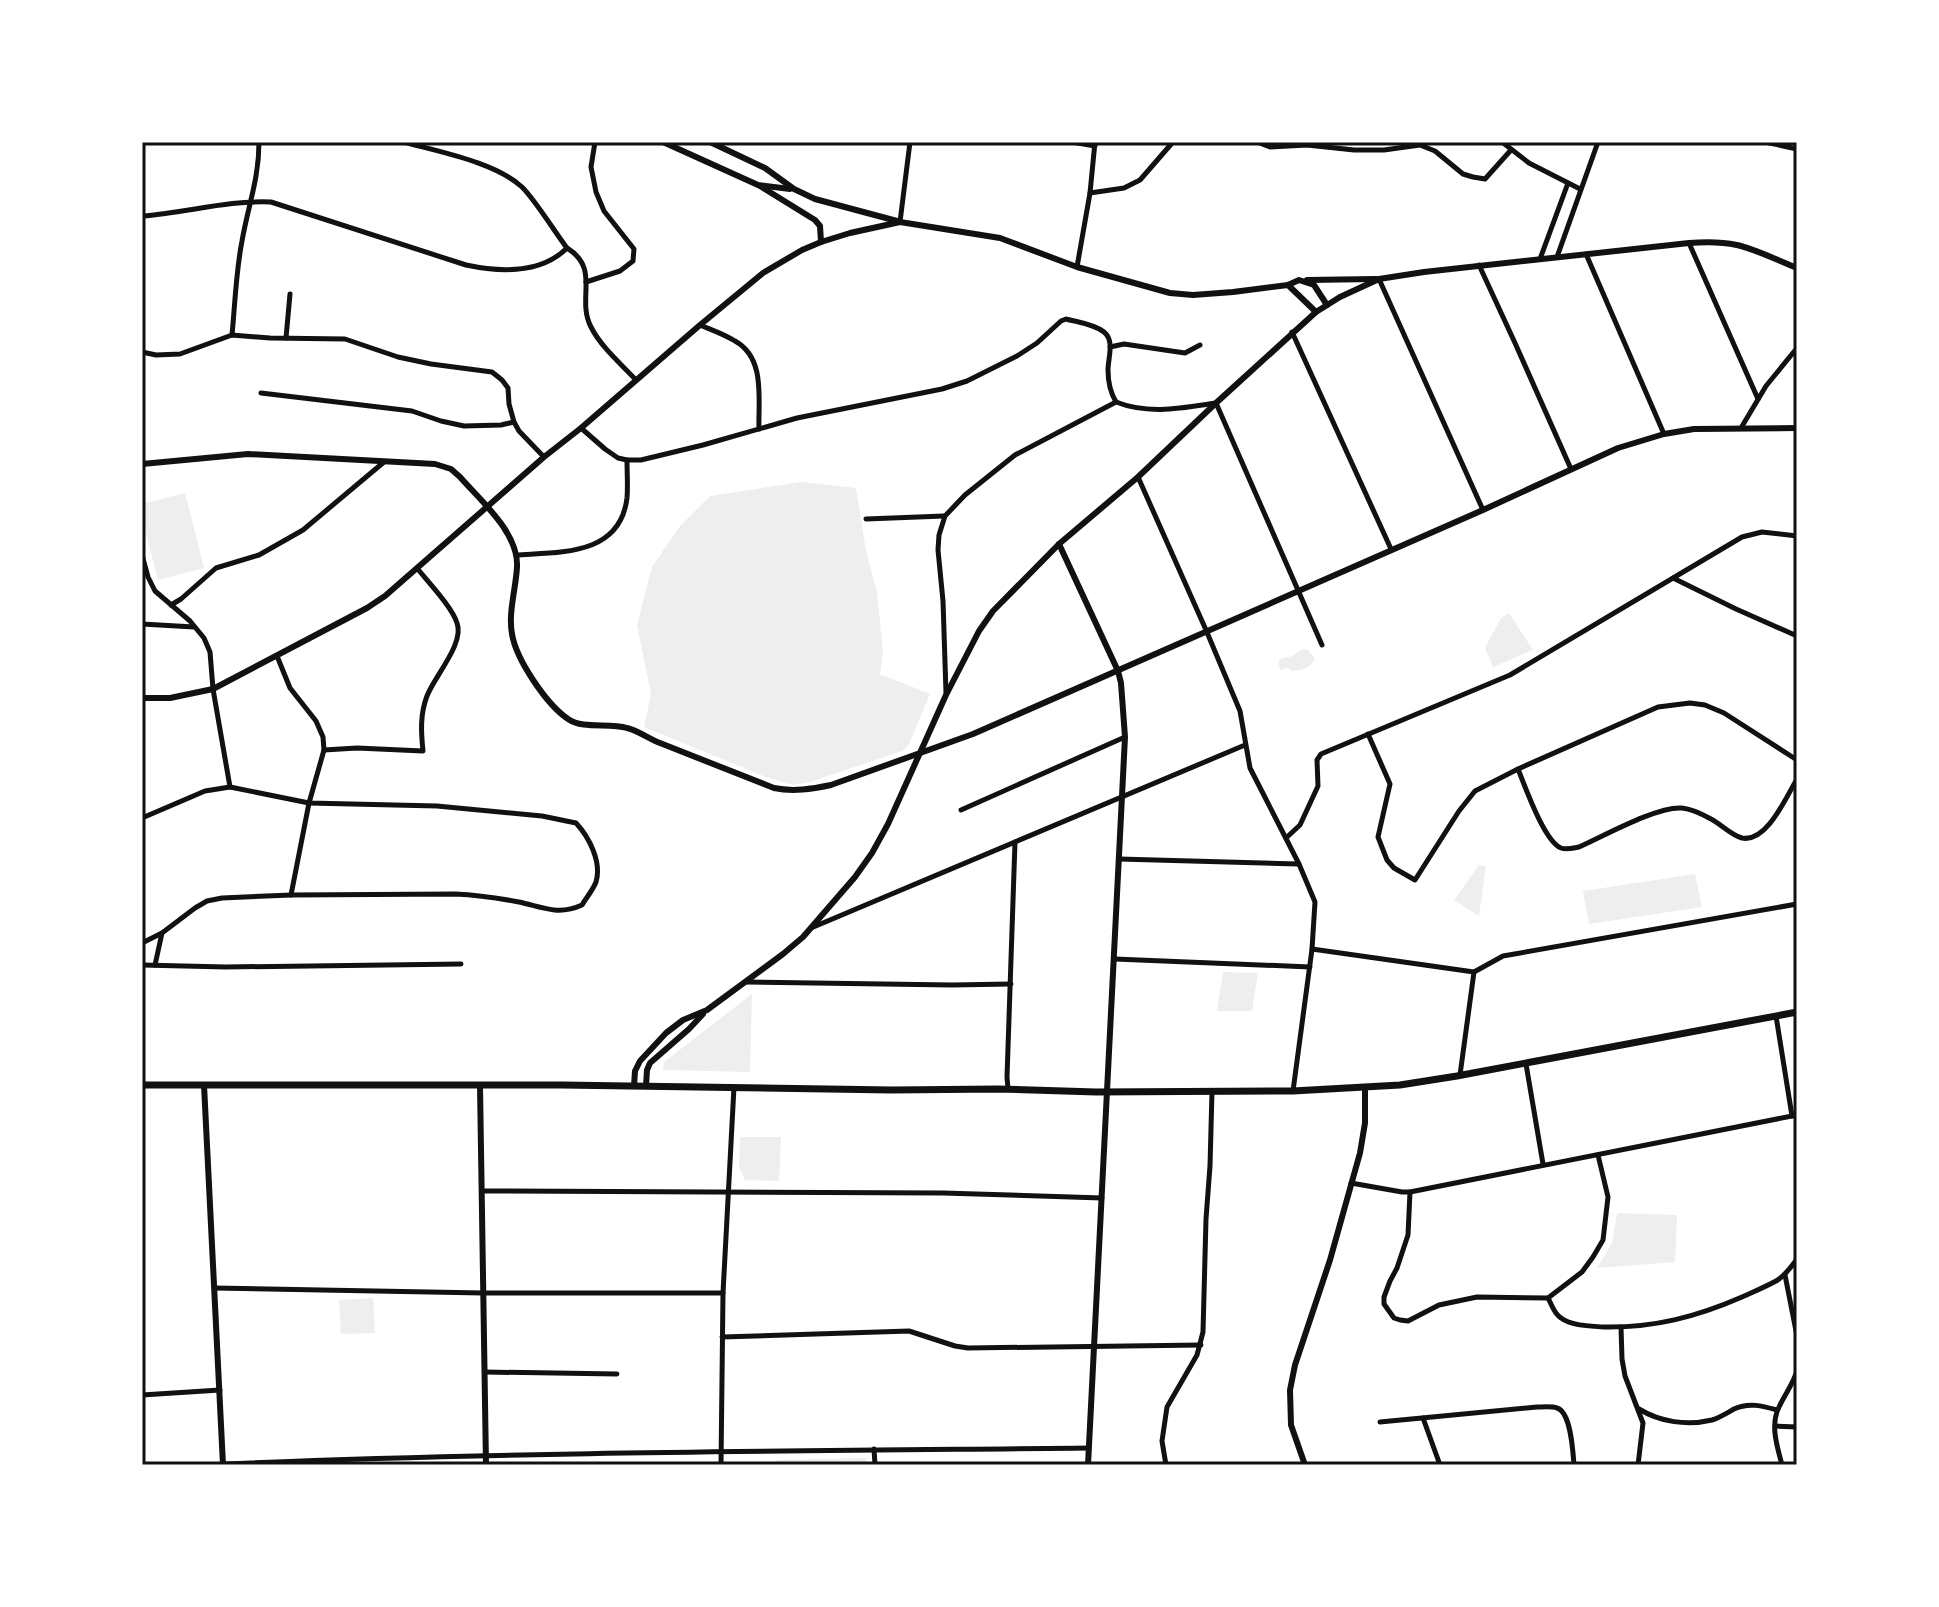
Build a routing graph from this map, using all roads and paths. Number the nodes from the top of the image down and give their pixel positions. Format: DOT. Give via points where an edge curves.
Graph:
graph roads {
  1 [pos="259,142"];
  2 [pos="404,142"];
  3 [pos="595,142"];
  4 [pos="663,142"];
  5 [pos="710,142"];
  6 [pos="910,142"];
  7 [pos="1072,142"];
  8 [pos="1173,142"];
  9 [pos="1257,142"];
  10 [pos="1502,142"];
  11 [pos="1598,142"];
  12 [pos="1765,142"];
  13 [pos="1095,144"];
  14 [pos="1797,149"];
  15 [pos="1511,150"];
  16 [pos="1568,183"];
  17 [pos="758,185"];
  18 [pos="794,189"];
  19 [pos="1580,189"];
  20 [pos="1090,193"];
  21 [pos="252,201"];
  22 [pos="142,216"];
  23 [pos="900,222"];
  24 [pos="821,242"];
  25 [pos="1689,243"];
  26 [pos="567,248"];
  27 [pos="1586,254"];
  28 [pos="1557,257"];
  29 [pos="1540,259"];
  30 [pos="1479,265"];
  31 [pos="1077,267"];
  32 [pos="1797,268"];
  33 [pos="1379,279"];
  34 [pos="1299,280"];
  35 [pos="586,282"];
  36 [pos="1288,285"];
  37 [pos="290,294"];
  38 [pos="1327,305"];
  39 [pos="1316,312"];
  40 [pos="700,325"];
  41 [pos="1292,332"];
  42 [pos="232,335"];
  43 [pos="286,338"];
  44 [pos="1200,345"];
  45 [pos="1110,347"];
  46 [pos="1797,348"];
  47 [pos="142,352"];
  48 [pos="636,380"];
  49 [pos="261,393"];
  50 [pos="1758,399"];
  51 [pos="1116,402"];
  52 [pos="1216,403"];
  53 [pos="514,422"];
  54 [pos="581,428"];
  55 [pos="1741,428"];
  56 [pos="1797,428"];
  57 [pos="759,429"];
  58 [pos="1664,434"];
  59 [pos="544,457"];
  60 [pos="627,460"];
  61 [pos="385,462"];
  62 [pos="142,464"];
  63 [pos="1571,469"];
  64 [pos="1138,477"];
  65 [pos="486,507"];
  66 [pos="1483,510"];
  67 [pos="945,516"];
  68 [pos="866,519"];
  69 [pos="1797,536"];
  70 [pos="1059,544"];
  71 [pos="1391,549"];
  72 [pos="142,555"];
  73 [pos="516,555"];
  74 [pos="416,567"];
  75 [pos="145,577"];
  76 [pos="1673,578"];
  77 [pos="1298,591"];
  78 [pos="171,605"];
  79 [pos="142,624"];
  80 [pos="195,627"];
  81 [pos="1206,630"];
  82 [pos="1797,636"];
  83 [pos="1322,645"];
  84 [pos="277,656"];
  85 [pos="1118,671"];
  86 [pos="213,689"];
  87 [pos="946,695"];
  88 [pos="142,698"];
  89 [pos="1368,734"];
  90 [pos="1125,737"];
  91 [pos="1245,745"];
  92 [pos="324,750"];
  93 [pos="920,754"];
  94 [pos="1797,760"];
  95 [pos="1518,769"];
  96 [pos="1797,779"];
  97 [pos="230,787"];
  98 [pos="1122,797"];
  99 [pos="309,803"];
  100 [pos="961,810"];
  101 [pos="142,818"];
  102 [pos="1286,838"];
  103 [pos="1015,842"];
  104 [pos="1119,859"];
  105 [pos="1299,864"];
  106 [pos="291,895"];
  107 [pos="1797,904"];
  108 [pos="810,929"];
  109 [pos="162,933"];
  110 [pos="142,943"];
  111 [pos="1312,949"];
  112 [pos="1115,959"];
  113 [pos="461,964"];
  114 [pos="142,965"];
  115 [pos="155,965"];
  116 [pos="1310,967"];
  117 [pos="1474,972"];
  118 [pos="746,982"];
  119 [pos="1011,984"];
  120 [pos="707,1010"];
  121 [pos="1797,1012"];
  122 [pos="1776,1016"];
  123 [pos="1526,1064"];
  124 [pos="1460,1075"];
  125 [pos="142,1085"];
  126 [pos="204,1085"];
  127 [pos="480,1086"];
  128 [pos="634,1086"];
  129 [pos="646,1086"];
  130 [pos="734,1087"];
  131 [pos="1365,1088"];
  132 [pos="1008,1089"];
  133 [pos="1212,1091"];
  134 [pos="1293,1091"];
  135 [pos="1108,1092"];
  136 [pos="1794,1116"];
  137 [pos="1598,1155"];
  138 [pos="1543,1164"];
  139 [pos="1351,1183"];
  140 [pos="482,1191"];
  141 [pos="1410,1192"];
  142 [pos="730,1193"];
  143 [pos="1102,1198"];
  144 [pos="1797,1259"];
  145 [pos="1785,1274"];
  146 [pos="214,1288"];
  147 [pos="483,1293"];
  148 [pos="723,1293"];
  149 [pos="1548,1298"];
  150 [pos="1621,1327"];
  151 [pos="1797,1336"];
  152 [pos="722,1337"];
  153 [pos="1201,1345"];
  154 [pos="1094,1347"];
  155 [pos="1797,1371"];
  156 [pos="485,1372"];
  157 [pos="617,1374"];
  158 [pos="220,1390"];
  159 [pos="142,1395"];
  160 [pos="1639,1409"];
  161 [pos="1777,1410"];
  162 [pos="1423,1418"];
  163 [pos="1380,1422"];
  164 [pos="1775,1426"];
  165 [pos="1797,1427"];
  166 [pos="1089,1448"];
  167 [pos="874,1449"];
  168 [pos="721,1451"];
  169 [pos="486,1461"];
  170 [pos="223,1465"];
  171 [pos="721,1465"];
  172 [pos="875,1465"];
  173 [pos="1088,1465"];
  174 [pos="1166,1465"];
  175 [pos="1305,1465"];
  176 [pos="1440,1465"];
  177 [pos="1574,1465"];
  178 [pos="1638,1465"];
  179 [pos="1782,1465"];
  1 -- 21 [label="street"];
  2 -- 26 [label="street" via="505,174 523,188"];
  3 -- 35 [label="street" via="591,167 596,192 634,249 633,261 620,271"];
  4 -- 17 [label="street"];
  5 -- 18 [label="street" via="765,168"];
  6 -- 23 [label="street"];
  7 -- 13 [label="street"];
  8 -- 20 [label="street" via="1140,180 1114,191"];
  9 -- 15 [label="street" via="1354,150 1420,145 1463,174 1485,179"];
  10 -- 15 [label="street"];
  11 -- 19 [label="street"];
  12 -- 14 [label="street"];
  13 -- 20 [label="street"];
  15 -- 16 [label="street"];
  16 -- 19 [label="street"];
  16 -- 29 [label="street"];
  17 -- 18 [label="street"];
  17 -- 24 [label="street" via="815,220"];
  18 -- 23 [label="street"];
  19 -- 28 [label="street"];
  20 -- 31 [label="street"];
  21 -- 22 [label="street"];
  21 -- 26 [label="street" via="271,202 489,270 540,264"];
  21 -- 42 [label="street" via="241,242"];
  23 -- 24 [label="street"];
  23 -- 31 [label="street" via="1000,238"];
  24 -- 40 [label="street" via="763,273"];
  25 -- 27 [label="street"];
  25 -- 32 [label="street" via="1741,245"];
  25 -- 50 [label="street"];
  26 -- 35 [label="street" via="584,265"];
  27 -- 28 [label="street"];
  27 -- 58 [label="street"];
  28 -- 29 [label="street"];
  29 -- 30 [label="street"];
  30 -- 33 [label="street"];
  30 -- 63 [label="street"];
  31 -- 36 [label="street" via="1193,295"];
  33 -- 34 [label="street"];
  33 -- 38 [label="street"];
  33 -- 66 [label="street"];
  34 -- 36 [label="street"];
  34 -- 38 [label="street" via="1314,285"];
  35 -- 48 [label="street" via="592,329"];
  36 -- 39 [label="street"];
  37 -- 43 [label="street"];
  38 -- 39 [label="street"];
  39 -- 41 [label="street"];
  40 -- 48 [label="street"];
  40 -- 57 [label="street" via="738,342 752,355 759,381"];
  41 -- 52 [label="street"];
  41 -- 71 [label="street"];
  42 -- 43 [label="street"];
  42 -- 47 [label="street" via="180,354"];
  43 -- 53 [label="street" via="345,339 431,364 492,372 508,388"];
  44 -- 45 [label="street" via="1185,353 1124,344"];
  45 -- 51 [label="street" via="1109,382"];
  45 -- 57 [label="street" via="1101,330 1066,319 1017,356 967,381"];
  46 -- 50 [label="street"];
  48 -- 54 [label="street"];
  49 -- 53 [label="street" via="412,411 464,426"];
  50 -- 55 [label="street"];
  51 -- 52 [label="street" via="1168,411"];
  51 -- 67 [label="street" via="1015,455"];
  52 -- 64 [label="street"];
  52 -- 77 [label="street"];
  53 -- 59 [label="street"];
  54 -- 59 [label="street"];
  54 -- 60 [label="street"];
  55 -- 56 [label="street"];
  55 -- 58 [label="street"];
  57 -- 60 [label="street"];
  58 -- 63 [label="street"];
  59 -- 65 [label="street"];
  60 -- 73 [label="street" via="627,499 608,537 590,547"];
  61 -- 62 [label="street" via="248,454"];
  61 -- 65 [label="street" via="444,466"];
  61 -- 78 [label="street" via="303,530 259,555 216,568"];
  63 -- 66 [label="street"];
  64 -- 70 [label="street"];
  64 -- 81 [label="street"];
  65 -- 73 [label="street" via="510,536"];
  65 -- 74 [label="street"];
  66 -- 71 [label="street"];
  67 -- 68 [label="street"];
  67 -- 87 [label="street" via="938,550"];
  69 -- 76 [label="street" via="1748,535"];
  70 -- 85 [label="street"];
  70 -- 87 [label="street" via="993,611"];
  71 -- 77 [label="street"];
  72 -- 75 [label="street"];
  73 -- 93 [label="street" via="511,631 515,644 540,688 574,722 630,728 785,790 831,785"];
  74 -- 84 [label="street" via="367,608"];
  74 -- 92 [label="street" via="459,627 426,697 423,751"];
  75 -- 78 [label="street"];
  76 -- 82 [label="street"];
  76 -- 89 [label="street" via="1510,675"];
  77 -- 81 [label="street"];
  77 -- 83 [label="street"];
  78 -- 80 [label="street"];
  79 -- 80 [label="street"];
  80 -- 86 [label="street" via="210,652"];
  81 -- 85 [label="street"];
  81 -- 91 [label="street" via="1240,711"];
  84 -- 86 [label="street"];
  84 -- 92 [label="street" via="290,688 316,721"];
  85 -- 90 [label="street"];
  85 -- 93 [label="street"];
  86 -- 88 [label="street"];
  86 -- 97 [label="street"];
  87 -- 93 [label="street"];
  89 -- 95 [label="street" via="1390,784 1378,837 1387,860 1415,880 1469,797"];
  89 -- 102 [label="street" via="1321,754 1318,786 1300,825"];
  90 -- 98 [label="street"];
  90 -- 100 [label="street"];
  91 -- 98 [label="street"];
  91 -- 102 [label="street" via="1250,768"];
  92 -- 99 [label="street"];
  93 -- 108 [label="street" via="872,853"];
  94 -- 95 [label="street" via="1724,713 1690,703 1658,707"];
  95 -- 96 [label="street" via="1543,828 1554,843 1568,849 1661,810 1678,808 1700,813 1736,835 1757,837"];
  97 -- 99 [label="street"];
  97 -- 101 [label="street" via="205,791"];
  98 -- 103 [label="street"];
  98 -- 104 [label="street"];
  99 -- 106 [label="street"];
  99 -- 106 [label="street" via="437,806 576,823 590,842 596,883 582,905 562,910 479,895"];
  102 -- 105 [label="street"];
  103 -- 108 [label="street"];
  103 -- 119 [label="street"];
  104 -- 105 [label="street"];
  104 -- 112 [label="street"];
  105 -- 111 [label="street" via="1315,902"];
  106 -- 109 [label="street" via="207,901"];
  107 -- 117 [label="street" via="1503,956"];
  108 -- 118 [label="street"];
  109 -- 110 [label="street"];
  109 -- 115 [label="street"];
  111 -- 116 [label="street"];
  111 -- 117 [label="street"];
  112 -- 116 [label="street"];
  112 -- 135 [label="street"];
  113 -- 115 [label="street"];
  114 -- 115 [label="street"];
  116 -- 134 [label="street"];
  117 -- 124 [label="street"];
  118 -- 119 [label="street"];
  118 -- 120 [label="street"];
  119 -- 132 [label="street"];
  120 -- 128 [label="street" via="683,1020 650,1049 637,1066"];
  120 -- 129 [label="street" via="650,1063"];
  121 -- 122 [label="main road"];
  122 -- 123 [label="main road"];
  122 -- 136 [label="street"];
  123 -- 124 [label="main road"];
  123 -- 138 [label="street"];
  124 -- 131 [label="main road"];
  125 -- 126 [label="main road"];
  126 -- 127 [label="main road"];
  126 -- 146 [label="street"];
  127 -- 128 [label="main road"];
  127 -- 140 [label="street"];
  128 -- 129 [label="main road"];
  129 -- 130 [label="main road"];
  130 -- 132 [label="main road"];
  130 -- 142 [label="street"];
  131 -- 134 [label="main road"];
  131 -- 139 [label="street" via="1365,1123"];
  132 -- 135 [label="main road"];
  133 -- 134 [label="main road"];
  133 -- 135 [label="main road"];
  133 -- 153 [label="street"];
  135 -- 143 [label="street"];
  136 -- 137 [label="street"];
  137 -- 138 [label="street"];
  137 -- 149 [label="street" via="1608,1197 1603,1240 1582,1272"];
  138 -- 141 [label="street"];
  139 -- 141 [label="street"];
  139 -- 175 [label="street" via="1290,1390 1291,1425"];
  140 -- 142 [label="street"];
  140 -- 147 [label="street"];
  141 -- 149 [label="street" via="1408,1235 1384,1297 1394,1318 1408,1321 1439,1305 1477,1297"];
  142 -- 143 [label="street"];
  142 -- 148 [label="street"];
  143 -- 154 [label="street"];
  144 -- 145 [label="street"];
  145 -- 150 [label="street" via="1713,1309 1658,1324"];
  145 -- 151 [label="street"];
  146 -- 147 [label="street"];
  146 -- 158 [label="street"];
  147 -- 148 [label="street"];
  147 -- 156 [label="street"];
  148 -- 152 [label="street"];
  149 -- 150 [label="street" via="1564,1320"];
  150 -- 160 [label="street" via="1625,1376"];
  152 -- 154 [label="street" via="909,1331 965,1347"];
  152 -- 168 [label="street"];
  153 -- 154 [label="street"];
  153 -- 174 [label="street" via="1167,1407 1162,1441"];
  154 -- 166 [label="street"];
  155 -- 161 [label="street"];
  156 -- 157 [label="street"];
  156 -- 169 [label="street"];
  158 -- 159 [label="street"];
  158 -- 170 [label="street"];
  160 -- 161 [label="street" via="1676,1422 1712,1420 1752,1405"];
  160 -- 178 [label="street" via="1643,1423"];
  161 -- 164 [label="street"];
  162 -- 163 [label="street"];
  162 -- 176 [label="street"];
  162 -- 177 [label="street" via="1558,1408 1568,1422"];
  164 -- 165 [label="street"];
  164 -- 179 [label="street"];
  166 -- 167 [label="street"];
  166 -- 173 [label="street"];
  167 -- 168 [label="street"];
  167 -- 172 [label="street"];
  168 -- 169 [label="street"];
  168 -- 171 [label="street"];
  169 -- 170 [label="street"];
}
